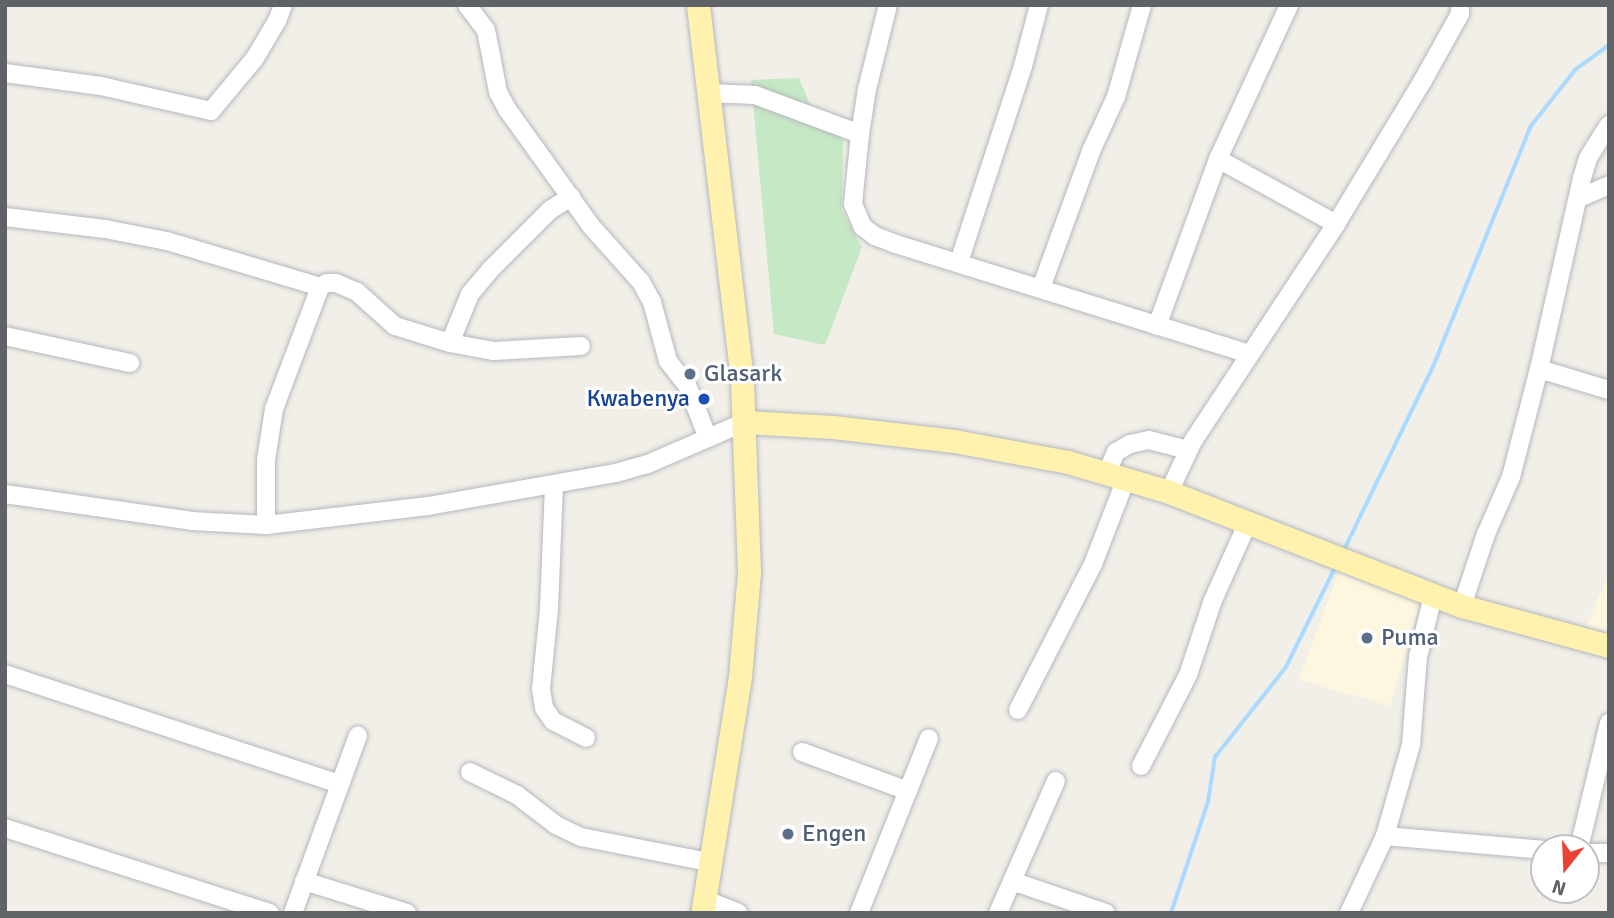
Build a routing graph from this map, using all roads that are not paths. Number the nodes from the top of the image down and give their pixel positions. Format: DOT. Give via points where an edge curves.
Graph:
graph roads {
  1 [pos="283,5"];
  2 [pos="467,5"];
  3 [pos="698,5"];
  4 [pos="888,5"];
  5 [pos="1039,5"];
  6 [pos="1142,5"];
  7 [pos="1289,5"];
  8 [pos="1460,5"];
  9 [pos="5,73"];
  10 [pos="709,93"];
  11 [pos="1609,125"];
  12 [pos="860,134"];
  13 [pos="1219,159"];
  14 [pos="1609,186"];
  15 [pos="571,197"];
  16 [pos="1579,198"];
  17 [pos="5,217"];
  18 [pos="1335,224"];
  19 [pos="959,262"];
  20 [pos="320,287"];
  21 [pos="1041,288"];
  22 [pos="1157,326"];
  23 [pos="5,337"];
  24 [pos="450,343"];
  25 [pos="581,346"];
  26 [pos="1249,354"];
  27 [pos="130,363"];
  28 [pos="1539,369"];
  29 [pos="1609,390"];
  30 [pos="745,422"];
  31 [pos="708,438"];
  32 [pos="1188,450"];
  33 [pos="1117,476"];
  34 [pos="554,485"];
  35 [pos="1168,492"];
  36 [pos="5,494"];
  37 [pos="1248,522"];
  38 [pos="266,525"];
  39 [pos="1433,596"];
  40 [pos="1462,606"];
  41 [pos="1609,646"];
  42 [pos="5,674"];
  43 [pos="1018,710"];
  44 [pos="1609,723"];
  45 [pos="358,735"];
  46 [pos="586,738"];
  47 [pos="929,738"];
  48 [pos="802,752"];
  49 [pos="1141,766"];
  50 [pos="470,772"];
  51 [pos="1056,781"];
  52 [pos="340,784"];
  53 [pos="908,790"];
  54 [pos="5,828"];
  55 [pos="1582,834"];
  56 [pos="1385,836"];
  57 [pos="1530,849"];
  58 [pos="709,862"];
  59 [pos="304,881"];
  60 [pos="1012,881"];
  61 [pos="703,906"];
  62 [pos="270,913"];
  63 [pos="293,913"];
  64 [pos="407,913"];
  65 [pos="738,913"];
  66 [pos="859,913"];
  67 [pos="998,913"];
  68 [pos="1106,913"];
  69 [pos="1349,913"];
  1 -- 9 [label="street" via="255,58 211,111 102,86"];
  2 -- 15 [label="street" via="486,30 502,101"];
  3 -- 10 [label="main road"];
  4 -- 12 [label="street"];
  5 -- 19 [label="street"];
  6 -- 21 [label="street" via="1116,97 1091,151"];
  7 -- 13 [label="street"];
  8 -- 18 [label="street" via="1460,14 1422,82"];
  10 -- 12 [label="street" via="755,95"];
  10 -- 30 [label="main road"];
  11 -- 16 [label="street" via="1588,159"];
  12 -- 19 [label="street" via="853,204 863,227 896,244"];
  13 -- 18 [label="street"];
  13 -- 22 [label="street"];
  14 -- 16 [label="street"];
  15 -- 24 [label="street" via="550,210 470,294"];
  15 -- 31 [label="street" via="641,282 652,302 668,361 687,385"];
  16 -- 28 [label="street"];
  17 -- 20 [label="street" via="167,241"];
  18 -- 26 [label="street"];
  19 -- 21 [label="street"];
  20 -- 24 [label="street" via="327,283 349,288 395,327"];
  20 -- 38 [label="street" via="274,409 266,460"];
  21 -- 22 [label="street"];
  22 -- 26 [label="street"];
  23 -- 27 [label="street"];
  24 -- 25 [label="street" via="495,351"];
  26 -- 32 [label="street"];
  28 -- 29 [label="street"];
  28 -- 40 [label="street" via="1511,477"];
  30 -- 31 [label="street"];
  30 -- 33 [label="main road" via="845,428 995,446"];
  30 -- 58 [label="main road" via="746,626"];
  31 -- 34 [label="street" via="648,464"];
  32 -- 33 [label="street" via="1149,440 1130,444 1116,452"];
  32 -- 35 [label="street"];
  33 -- 35 [label="main road"];
  33 -- 43 [label="street" via="1093,564"];
  34 -- 38 [label="street"];
  34 -- 46 [label="street" via="541,689 544,708 553,722"];
  35 -- 37 [label="main road"];
  36 -- 38 [label="street" via="192,521"];
  37 -- 39 [label="main road"];
  37 -- 49 [label="street" via="1213,600 1188,675"];
  39 -- 40 [label="main road"];
  39 -- 56 [label="street" via="1418,657 1411,745"];
  40 -- 41 [label="main road"];
  42 -- 52 [label="street"];
  44 -- 55 [label="street"];
  45 -- 52 [label="street"];
  47 -- 53 [label="street"];
  48 -- 53 [label="street"];
  50 -- 58 [label="street" via="517,795 556,825 581,837"];
  51 -- 60 [label="street"];
  52 -- 59 [label="street"];
  53 -- 66 [label="street"];
  54 -- 62 [label="street"];
  56 -- 57 [label="street"];
  56 -- 69 [label="street"];
  58 -- 61 [label="main road"];
  59 -- 63 [label="street"];
  59 -- 64 [label="street"];
  60 -- 67 [label="street"];
  60 -- 68 [label="street"];
  61 -- 65 [label="street"];
}
